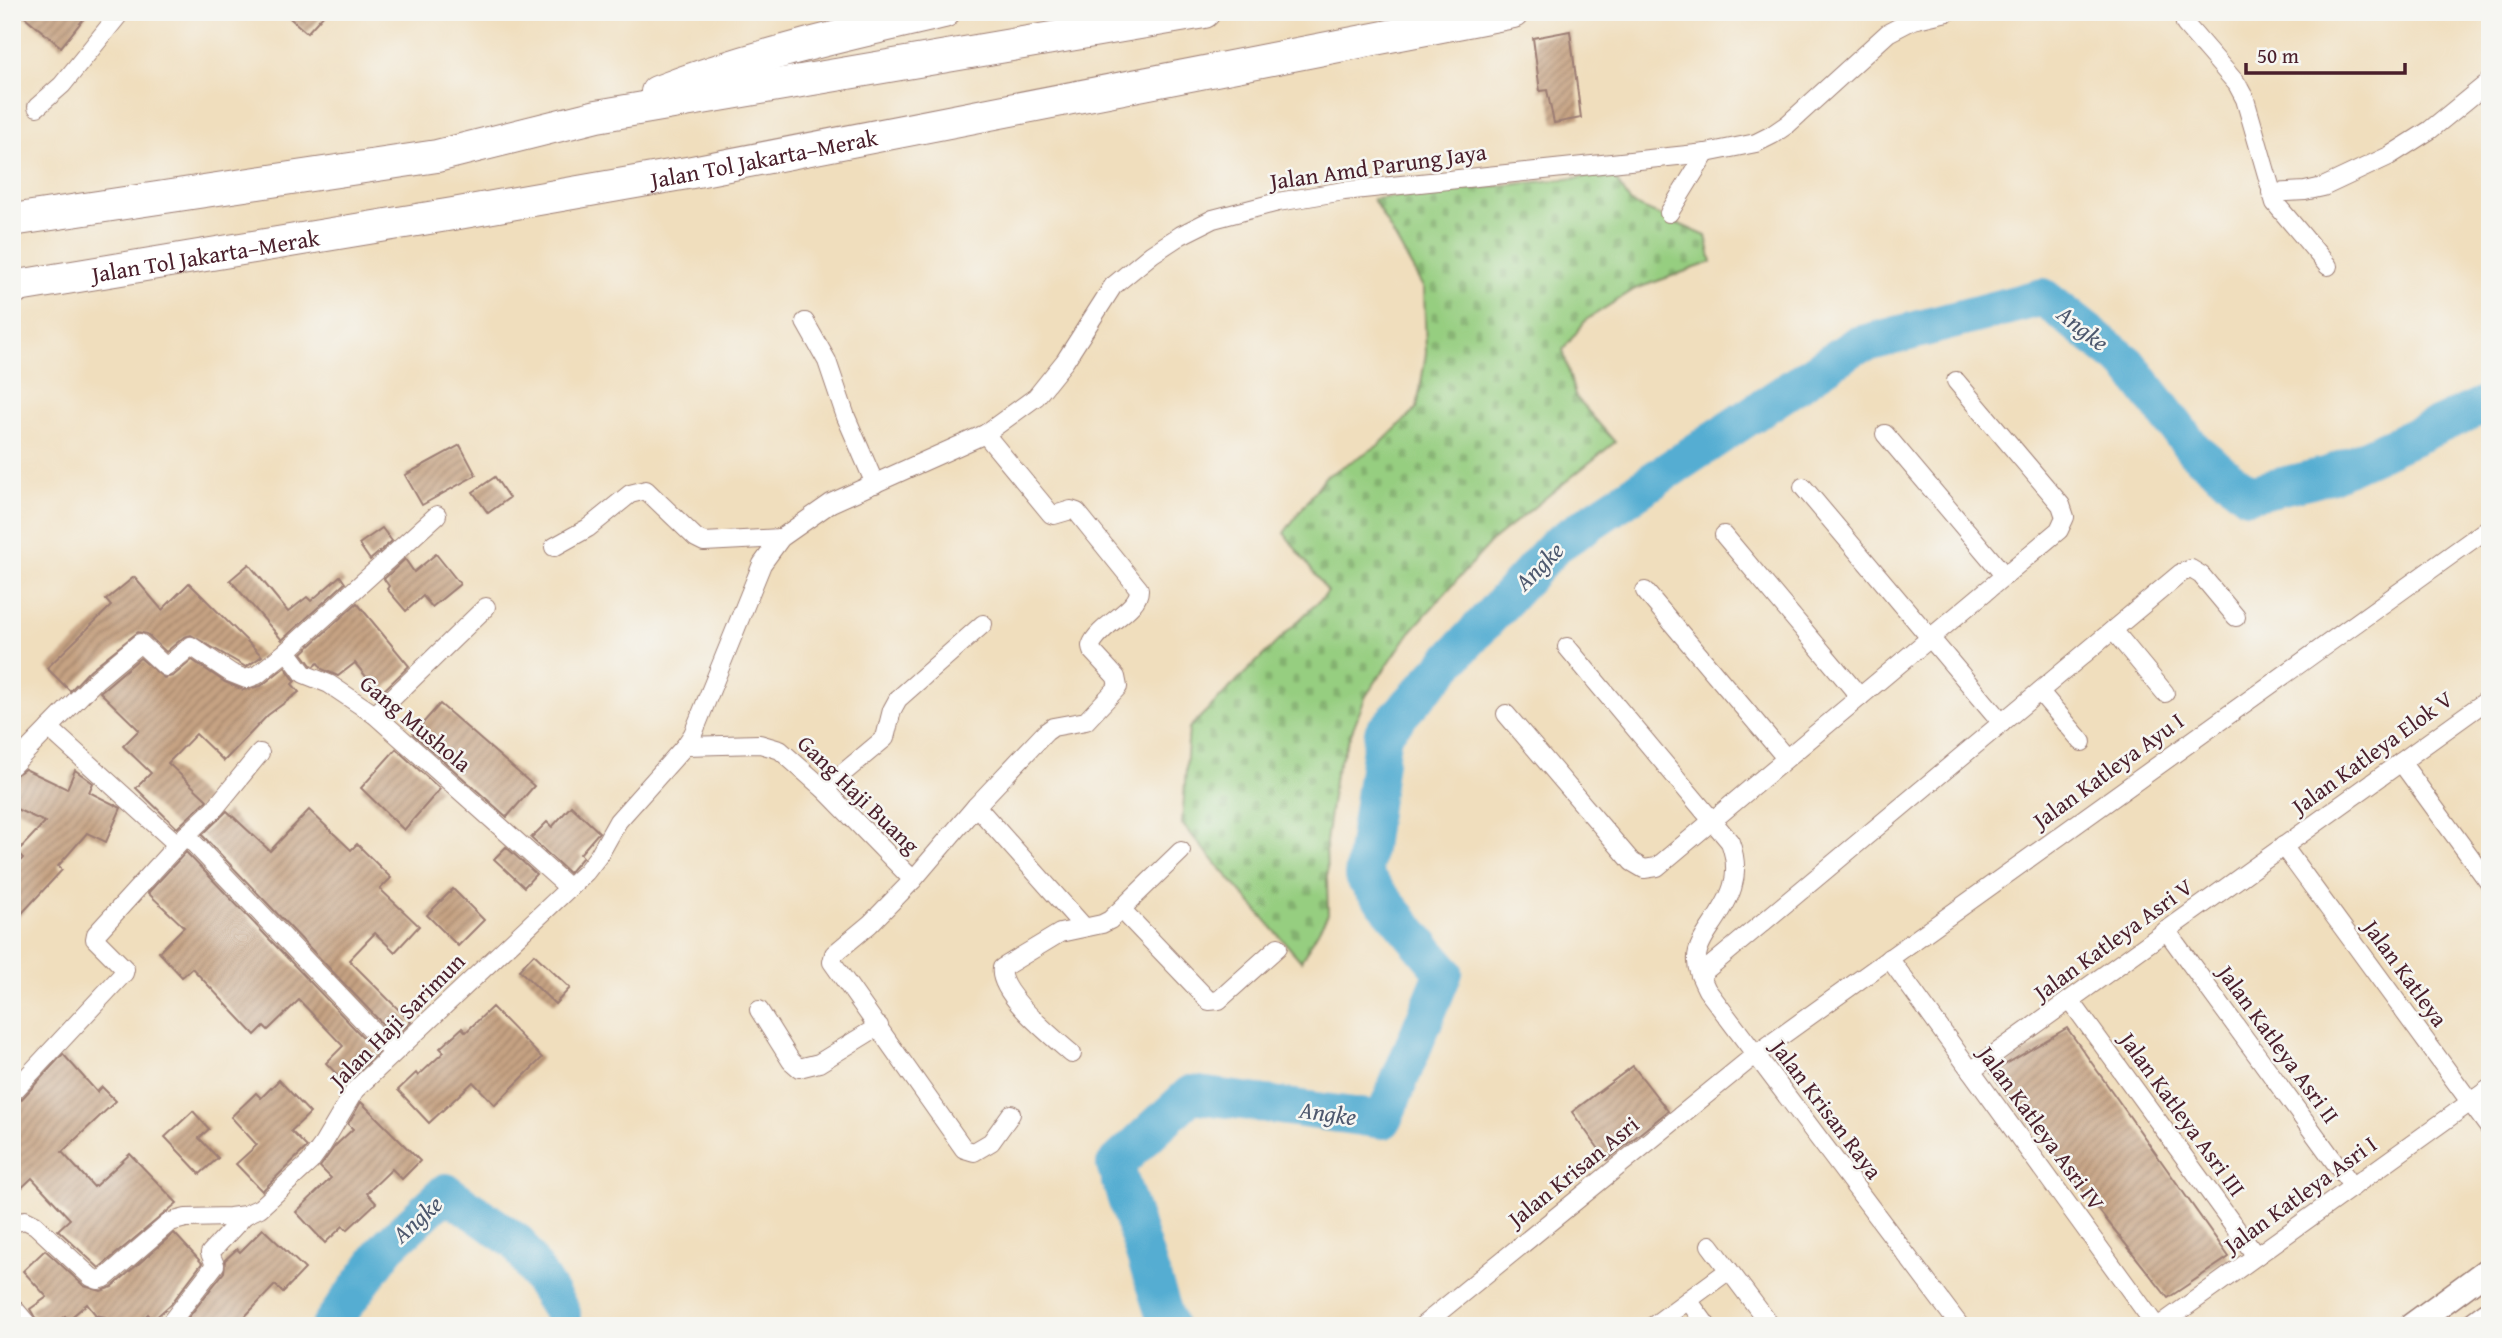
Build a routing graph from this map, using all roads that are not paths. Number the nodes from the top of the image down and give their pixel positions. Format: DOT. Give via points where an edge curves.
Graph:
graph roads {
  1 [pos="121,12"];
  2 [pos="944,12"];
  3 [pos="1204,12"];
  4 [pos="1513,12"];
  5 [pos="1947,12"];
  6 [pos="2184,12"];
  7 [pos="2490,81"];
  8 [pos="37,107"];
  9 [pos="597,116"];
  10 [pos="1706,153"];
  11 [pos="2271,193"];
  12 [pos="1668,213"];
  13 [pos="12,220"];
  14 [pos="2328,266"];
  15 [pos="12,287"];
  16 [pos="805,321"];
  17 [pos="1956,381"];
  18 [pos="985,434"];
  19 [pos="1885,434"];
  20 [pos="875,484"];
  21 [pos="1803,487"];
  22 [pos="437,515"];
  23 [pos="2490,527"];
  24 [pos="1724,535"];
  25 [pos="781,538"];
  26 [pos="554,547"];
  27 [pos="2005,576"];
  28 [pos="1645,591"];
  29 [pos="486,607"];
  30 [pos="2236,617"];
  31 [pos="983,624"];
  32 [pos="2113,631"];
  33 [pos="1930,638"];
  34 [pos="1567,648"];
  35 [pos="287,651"];
  36 [pos="2040,692"];
  37 [pos="2165,693"];
  38 [pos="1860,697"];
  39 [pos="2490,698"];
  40 [pos="1506,714"];
  41 [pos="375,715"];
  42 [pos="2002,723"];
  43 [pos="49,728"];
  44 [pos="2082,743"];
  45 [pos="685,746"];
  46 [pos="260,753"];
  47 [pos="1786,758"];
  48 [pos="2401,762"];
  49 [pos="12,766"];
  50 [pos="824,789"];
  51 [pos="976,806"];
  52 [pos="1712,820"];
  53 [pos="181,840"];
  54 [pos="2283,846"];
  55 [pos="1181,851"];
  56 [pos="913,880"];
  57 [pos="2490,884"];
  58 [pos="569,888"];
  59 [pos="1122,910"];
  60 [pos="1084,927"];
  61 [pos="2166,930"];
  62 [pos="1279,947"];
  63 [pos="1889,958"];
  64 [pos="1700,975"];
  65 [pos="2070,1000"];
  66 [pos="759,1010"];
  67 [pos="879,1026"];
  68 [pos="393,1052"];
  69 [pos="1072,1054"];
  70 [pos="1755,1055"];
  71 [pos="1971,1071"];
  72 [pos="2490,1088"];
  73 [pos="12,1093"];
  74 [pos="2470,1102"];
  75 [pos="1011,1114"];
  76 [pos="2490,1129"];
  77 [pos="2353,1186"];
  78 [pos="246,1215"];
  79 [pos="12,1223"];
  80 [pos="1710,1245"];
  81 [pos="2256,1256"];
  82 [pos="2490,1268"];
  83 [pos="1729,1270"];
  84 [pos="1688,1300"];
  85 [pos="12,1306"];
  86 [pos="2490,1312"];
  87 [pos="29,1326"];
  88 [pos="92,1326"];
  89 [pos="99,1326"];
  90 [pos="168,1326"];
  91 [pos="1422,1326"];
  92 [pos="1653,1326"];
  93 [pos="1707,1326"];
  94 [pos="1771,1326"];
  95 [pos="1960,1326"];
  96 [pos="2157,1326"];
  97 [pos="2412,1326"];
  98 [pos="2471,1326"];
  1 -- 8 [label="street" via="62,85"];
  2 -- 9 [label="highway" via="698,76"];
  3 -- 9 [label="highway"];
  4 -- 15 [label="highway, Jalan Tol Jakarta–Merak" via="687,173"];
  5 -- 10 [label="street, Jalan Amd Parung Jaya" via="1913,20 1888,33 1772,135 1756,143"];
  6 -- 11 [label="street" via="2185,24 2245,99"];
  7 -- 11 [label="street" via="2430,130 2389,156 2323,187"];
  9 -- 13 [label="highway" via="438,156"];
  10 -- 12 [label="street"];
  10 -- 18 [label="street, Jalan Amd Parung Jaya" via="1345,191 1213,219 1128,272 1103,300 1053,380"];
  11 -- 14 [label="street" via="2281,212"];
  16 -- 20 [label="street" via="827,361"];
  17 -- 27 [label="street" via="2061,505 2065,517 2059,530"];
  18 -- 20 [label="street, Jalan Amd Parung Jaya"];
  18 -- 51 [label="street" via="1051,514 1077,512 1140,593 1091,646 1116,677 1115,693 1086,721 1046,732"];
  19 -- 27 [label="street"];
  20 -- 25 [label="street, Jalan Amd Parung Jaya" via="831,503"];
  21 -- 33 [label="street"];
  22 -- 35 [label="street"];
  23 -- 63 [label="street, Jalan Katleya Ayu I"];
  24 -- 38 [label="street"];
  25 -- 26 [label="street" via="704,542 646,490 631,494 589,528"];
  25 -- 45 [label="street, Jalan Amd Parung Jaya" via="762,564"];
  27 -- 33 [label="street"];
  28 -- 47 [label="street"];
  29 -- 41 [label="street"];
  30 -- 32 [label="street" via="2201,575 2190,569"];
  31 -- 50 [label="street" via="898,699 885,738"];
  32 -- 36 [label="street"];
  32 -- 37 [label="street"];
  33 -- 38 [label="street"];
  33 -- 42 [label="street"];
  34 -- 52 [label="street"];
  35 -- 41 [label="street, Gang Mushola" via="304,674 329,684"];
  35 -- 43 [label="street" via="246,679 191,646 166,667 140,643"];
  36 -- 42 [label="street"];
  36 -- 44 [label="street"];
  38 -- 47 [label="street"];
  39 -- 48 [label="street, Jalan Katleya Elok V"];
  40 -- 52 [label="street" via="1632,862 1644,869 1657,867"];
  41 -- 58 [label="street, Gang Mushola"];
  42 -- 64 [label="street"];
  43 -- 49 [label="street"];
  43 -- 53 [label="street"];
  45 -- 50 [label="street, Gang Haji Buang" via="770,746 790,757"];
  45 -- 58 [label="street, Jalan Haji Sarimun" via="628,809 593,863"];
  46 -- 53 [label="street" via="215,808"];
  47 -- 52 [label="street"];
  48 -- 54 [label="street, Jalan Katleya Elok V"];
  48 -- 57 [label="street"];
  50 -- 56 [label="street, Gang Haji Buang"];
  51 -- 56 [label="street"];
  51 -- 60 [label="street"];
  52 -- 64 [label="street" via="1730,842 1737,873 1732,891 1702,940 1696,957"];
  53 -- 68 [label="street"];
  53 -- 73 [label="street" via="95,936 124,973"];
  54 -- 61 [label="street, Jalan Katleya Asri V"];
  54 -- 74 [label="street, Jalan Katleya"];
  55 -- 59 [label="street"];
  56 -- 67 [label="street" via="832,962"];
  58 -- 68 [label="street, Jalan Haji Sarimun"];
  59 -- 60 [label="street" via="1102,924"];
  59 -- 62 [label="street" via="1209,1001 1219,1000"];
  60 -- 69 [label="street" via="1060,933 1000,973 1026,1011"];
  61 -- 65 [label="street, Jalan Katleya Asri V"];
  61 -- 77 [label="street, Jalan Katleya Asri II"];
  63 -- 70 [label="street, Jalan Katleya Ayu I"];
  63 -- 71 [label="street, Jalan Katleya Asri IV"];
  64 -- 70 [label="street, Jalan Krisan Raya" via="1706,990"];
  65 -- 71 [label="street, Jalan Katleya Asri V"];
  65 -- 81 [label="street, Jalan Katleya Asri III"];
  66 -- 67 [label="street" via="799,1068 819,1063"];
  67 -- 75 [label="street" via="966,1150 974,1152 986,1146"];
  68 -- 78 [label="street, Jalan Haji Sarimun" via="355,1090 310,1162 260,1208"];
  70 -- 91 [label="street, Jalan Krisan Asri"];
  70 -- 95 [label="street, Jalan Krisan Raya"];
  71 -- 96 [label="street, Jalan Katleya Asri IV"];
  72 -- 74 [label="street, Jalan Katleya Asri I"];
  74 -- 76 [label="street, Jalan Katleya"];
  74 -- 77 [label="street, Jalan Katleya Asri I"];
  77 -- 81 [label="street, Jalan Katleya Asri I"];
  78 -- 79 [label="street" via="170,1223 98,1280 35,1225 25,1220"];
  78 -- 90 [label="street, Jalan Haji Sarimun" via="210,1252 215,1265"];
  80 -- 83 [label="street"];
  81 -- 96 [label="street, Jalan Katleya Asri I"];
  82 -- 97 [label="street"];
  83 -- 84 [label="street"];
  83 -- 94 [label="street"];
  84 -- 92 [label="street"];
  84 -- 93 [label="street"];
  85 -- 87 [label="street"];
  86 -- 98 [label="street"];
  88 -- 89 [label="street"];
}
